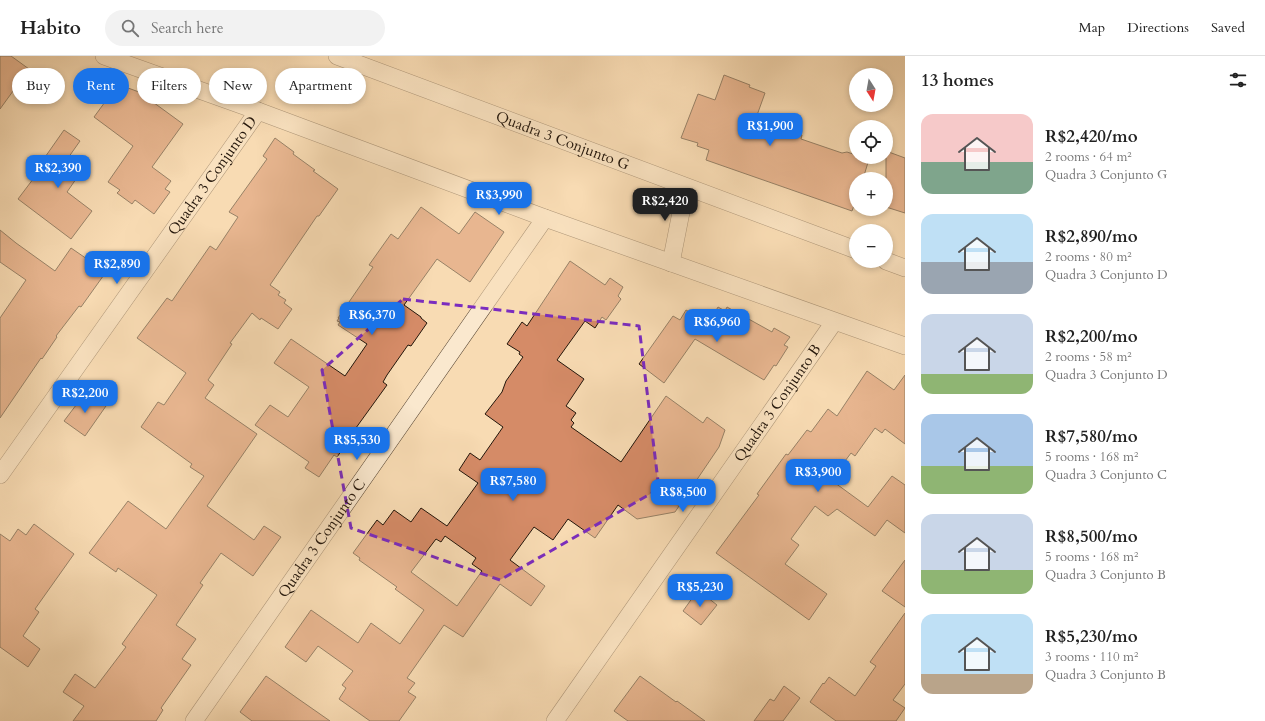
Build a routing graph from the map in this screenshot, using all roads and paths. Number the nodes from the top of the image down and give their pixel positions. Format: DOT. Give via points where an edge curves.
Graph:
graph roads {
  1 [pos="104,56"];
  2 [pos="337,56"];
  3 [pos="258,111"];
  4 [pos="686,187"];
  5 [pos="545,218"];
  6 [pos="849,247"];
  7 [pos="671,263"];
  8 [pos="893,264"];
  9 [pos="905,268"];
  10 [pos="834,322"];
  11 [pos="905,346"];
  12 [pos="0,475"];
  13 [pos="194,721"];
  14 [pos="555,721"];
  1 -- 3 [label="street"];
  2 -- 4 [label="street, Quadra 3 Conjunto G"];
  3 -- 5 [label="street"];
  3 -- 12 [label="street, Quadra 3 Conjunto D"];
  4 -- 6 [label="street, Quadra 3 Conjunto G"];
  4 -- 7 [label="street"];
  5 -- 7 [label="street"];
  5 -- 13 [label="street, Quadra 3 Conjunto C"];
  7 -- 10 [label="street"];
  8 -- 9 [label="street"];
  10 -- 11 [label="street"];
  10 -- 14 [label="street, Quadra 3 Conjunto B"];
}
